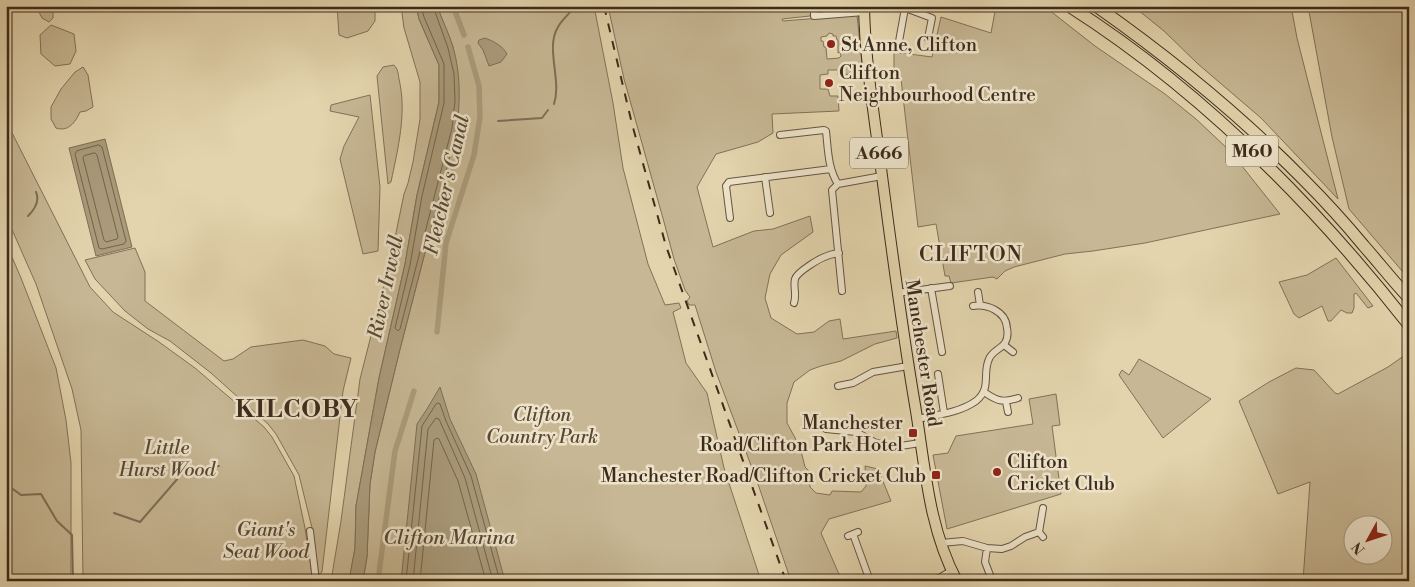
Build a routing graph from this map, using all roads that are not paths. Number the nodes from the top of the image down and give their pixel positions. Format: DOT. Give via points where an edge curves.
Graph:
graph roads {
  1 [pos="814,6"];
  2 [pos="1069,6"];
  3 [pos="1096,6"];
  4 [pos="902,7"];
  5 [pos="864,9"];
  6 [pos="928,38"];
  7 [pos="898,47"];
  8 [pos="780,135"];
  9 [pos="831,169"];
  10 [pos="882,176"];
  11 [pos="766,177"];
  12 [pos="838,184"];
  13 [pos="770,213"];
  14 [pos="730,218"];
  15 [pos="839,253"];
  16 [pos="1395,284"];
  17 [pos="950,286"];
  18 [pos="930,288"];
  19 [pos="842,291"];
  20 [pos="978,292"];
  21 [pos="897,293"];
  22 [pos="1409,298"];
  23 [pos="1409,302"];
  24 [pos="794,303"];
  25 [pos="1409,325"];
  26 [pos="1004,345"];
  27 [pos="942,352"];
  28 [pos="1013,352"];
  29 [pos="908,366"];
  30 [pos="938,374"];
  31 [pos="838,386"];
  32 [pos="984,392"];
  33 [pos="1018,398"];
  34 [pos="1006,402"];
  35 [pos="1008,412"];
  36 [pos="944,413"];
  37 [pos="917,419"];
  38 [pos="826,429"];
  39 [pos="920,443"];
  40 [pos="1043,508"];
  41 [pos="310,532"];
  42 [pos="853,534"];
  43 [pos="941,543"];
  44 [pos="987,548"];
  45 [pos="951,570"];
  46 [pos="990,575"];
  47 [pos="316,581"];
  48 [pos="870,581"];
  49 [pos="934,581"];
  50 [pos="957,581"];
  1 -- 5 [label="street" via="814,16"];
  2 -- 25 [label="highway, M60" via="1140,56 1234,134 1332,233"];
  3 -- 16 [label="highway, M60" via="1173,63 1261,138 1343,222"];
  4 -- 6 [label="street" via="932,18"];
  4 -- 7 [label="street"];
  5 -- 10 [label="main road, Manchester Road / A666"];
  8 -- 9 [label="street" via="824,130"];
  9 -- 11 [label="street"];
  9 -- 12 [label="street"];
  10 -- 12 [label="street"];
  10 -- 21 [label="main road, Manchester Road / A666"];
  11 -- 13 [label="street"];
  11 -- 14 [label="street" via="727,183"];
  12 -- 15 [label="street" via="832,190"];
  15 -- 19 [label="street"];
  15 -- 24 [label="street" via="817,260 796,276"];
  16 -- 22 [label="highway, M60"];
  16 -- 23 [label="highway, M60"];
  17 -- 18 [label="street"];
  18 -- 21 [label="street"];
  18 -- 27 [label="street"];
  20 -- 26 [label="street" via="976,305 992,308 1004,317 1008,334"];
  21 -- 29 [label="main road, Manchester Road / A666"];
  26 -- 28 [label="street"];
  26 -- 32 [label="street" via="989,358"];
  29 -- 31 [label="street" via="873,372 850,384"];
  29 -- 37 [label="main road, Manchester Road / A666"];
  30 -- 36 [label="street" via="942,382"];
  32 -- 34 [label="street"];
  32 -- 36 [label="street" via="969,405"];
  33 -- 34 [label="street"];
  34 -- 35 [label="street"];
  36 -- 37 [label="street"];
  37 -- 39 [label="main road, Manchester Road / A666"];
  38 -- 39 [label="street" via="856,432 876,443 894,447"];
  39 -- 43 [label="main road, Manchester Road / A666"];
  40 -- 44 [label="street" via="1041,534 1025,537 1006,548"];
  41 -- 47 [label="street"];
  42 -- 48 [label="street"];
  43 -- 44 [label="street" via="964,541"];
  43 -- 45 [label="main road, Manchester Road / A666"];
  44 -- 46 [label="street" via="985,562"];
  45 -- 49 [label="street"];
  45 -- 50 [label="main road, Manchester Road / A666"];
}
